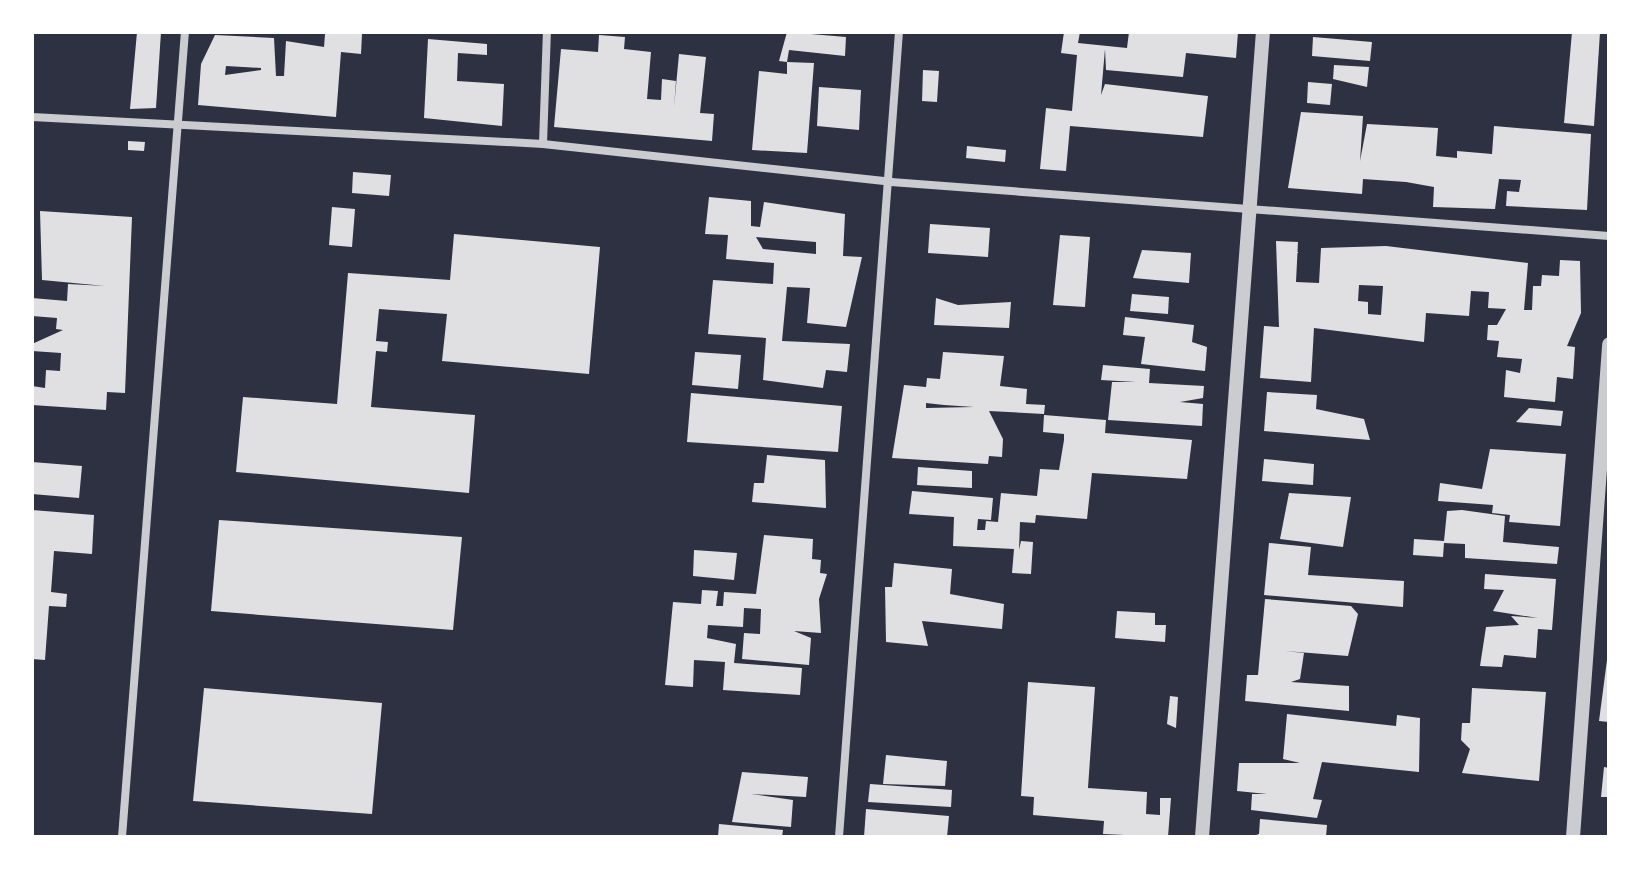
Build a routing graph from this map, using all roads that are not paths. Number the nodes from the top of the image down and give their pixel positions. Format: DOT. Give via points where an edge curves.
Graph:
graph roads {
  1 [pos="185,32"];
  2 [pos="547,32"];
  3 [pos="899,32"];
  4 [pos="1263,32"];
  5 [pos="32,117"];
  6 [pos="178,127"];
  7 [pos="543,144"];
  8 [pos="891,182"];
  9 [pos="1250,211"];
  10 [pos="1609,236"];
  11 [pos="1609,344"];
  12 [pos="122,837"];
  13 [pos="839,837"];
  14 [pos="1202,837"];
  15 [pos="1573,837"];
  1 -- 6 [label="street"];
  2 -- 7 [label="street"];
  3 -- 8 [label="street"];
  4 -- 9 [label="street"];
  5 -- 6 [label="street"];
  6 -- 7 [label="street"];
  6 -- 12 [label="street"];
  7 -- 8 [label="street"];
  8 -- 9 [label="street"];
  8 -- 13 [label="street"];
  9 -- 10 [label="street"];
  9 -- 14 [label="street"];
  11 -- 15 [label="street"];
}
